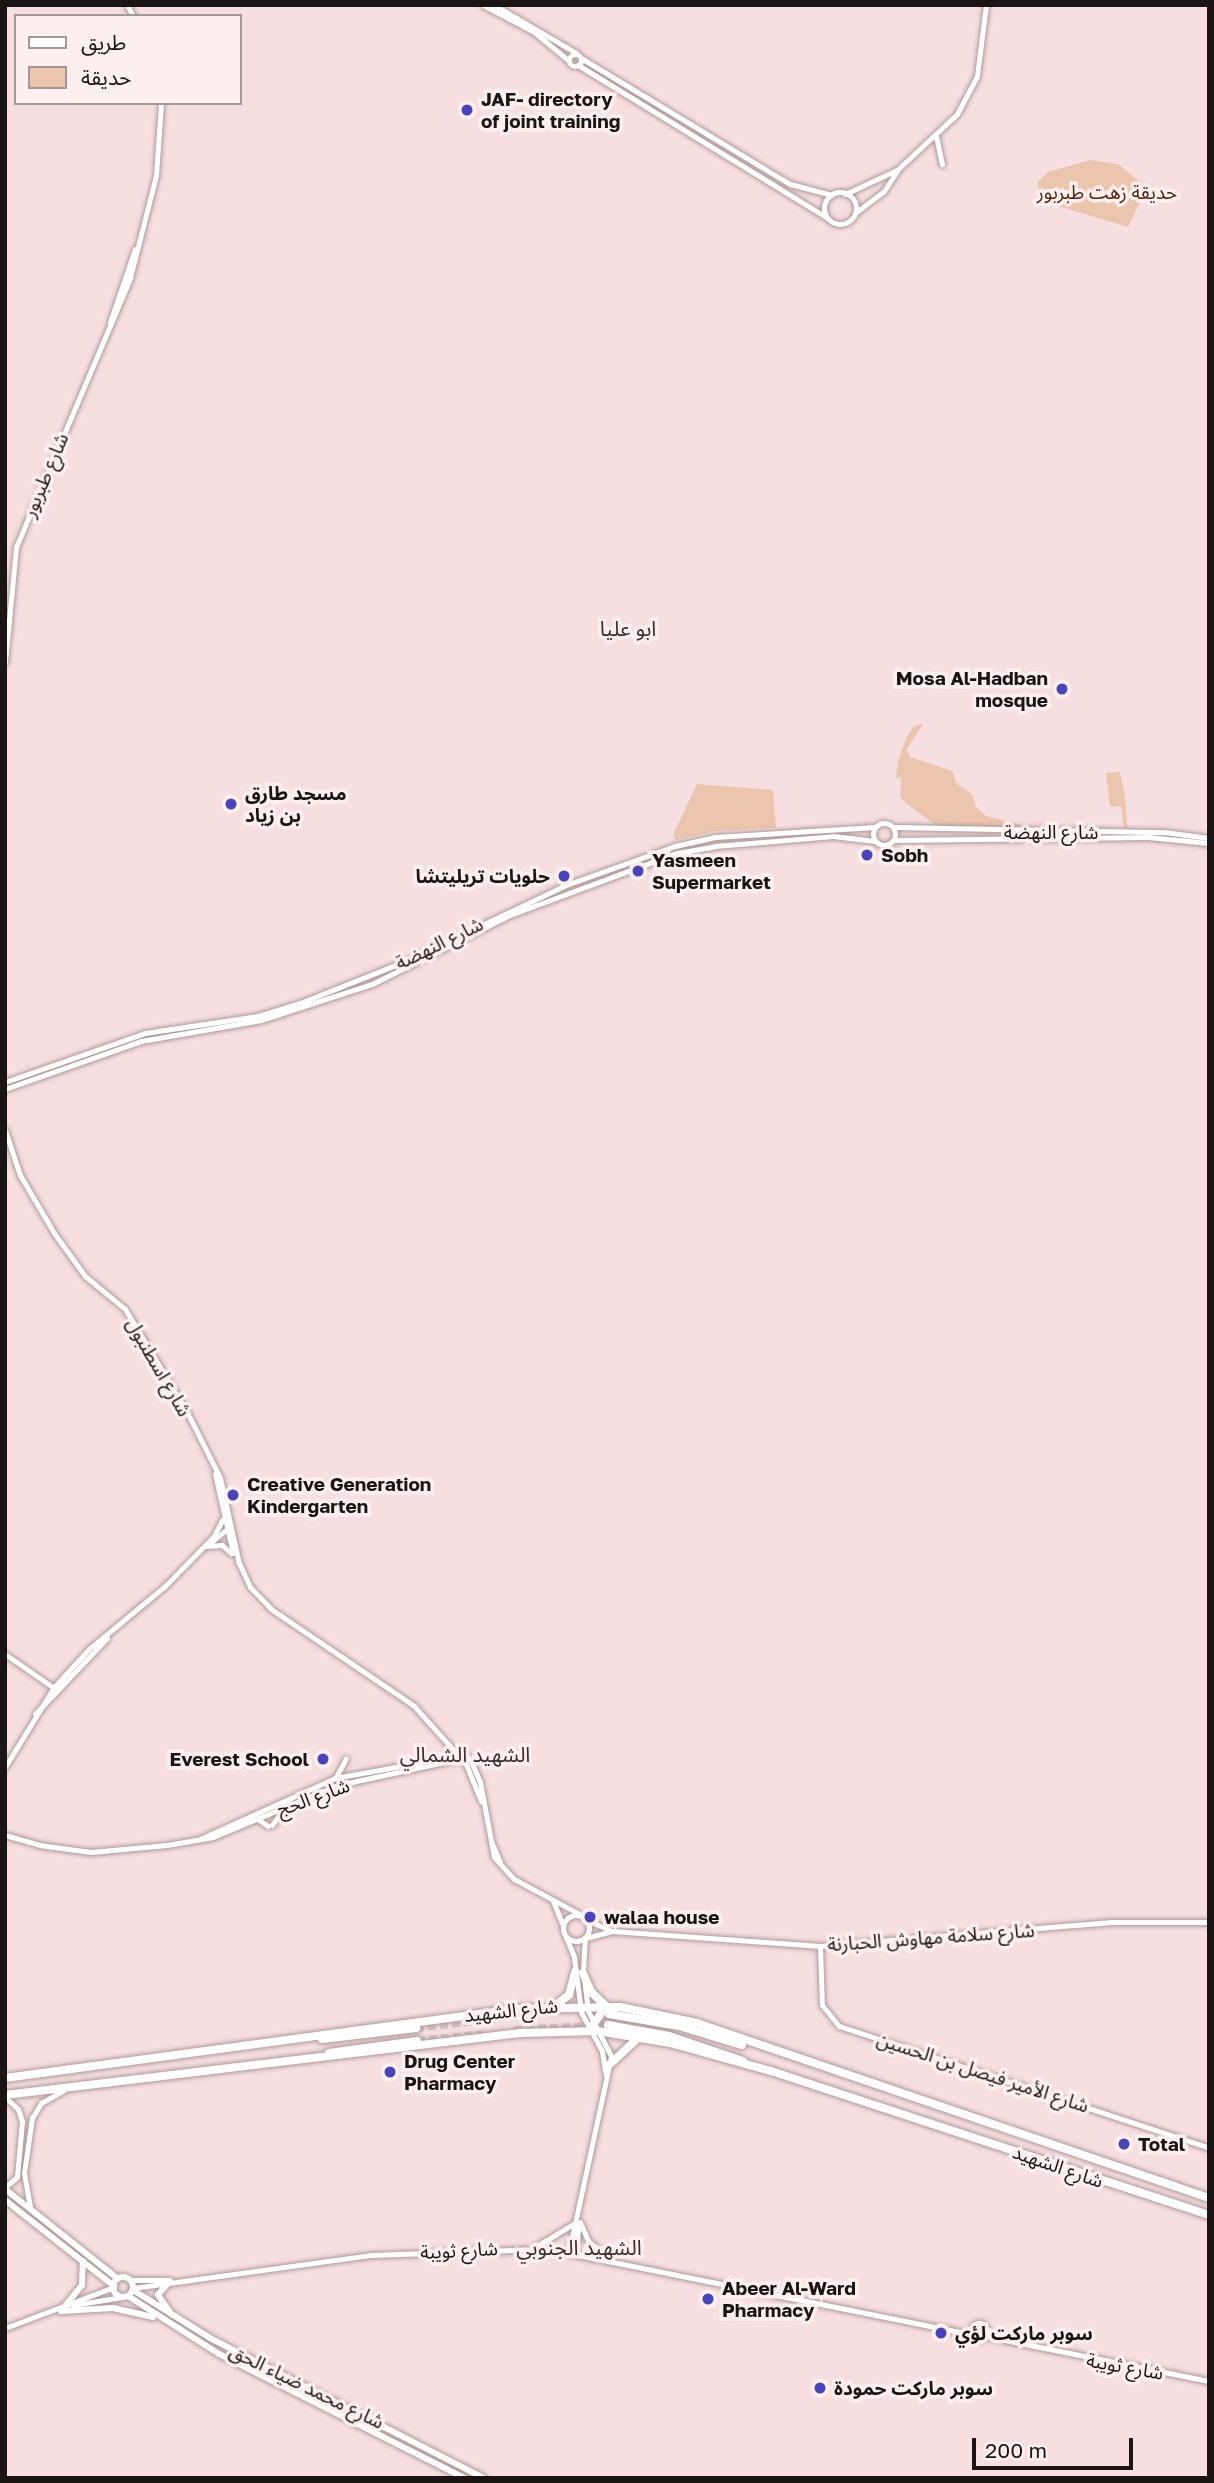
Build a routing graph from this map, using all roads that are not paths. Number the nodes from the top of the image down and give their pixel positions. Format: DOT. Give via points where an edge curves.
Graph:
graph roads {
  1 [pos="483,5"];
  2 [pos="494,5"];
  3 [pos="986,5"];
  4 [pos="579,59"];
  5 [pos="568,60"];
  6 [pos="161,105"];
  7 [pos="936,136"];
  8 [pos="942,164"];
  9 [pos="897,170"];
  10 [pos="845,194"];
  11 [pos="832,195"];
  12 [pos="855,213"];
  13 [pos="826,217"];
  14 [pos="5,662"];
  15 [pos="875,827"];
  16 [pos="894,827"];
  17 [pos="894,840"];
  18 [pos="1209,840"];
  19 [pos="876,841"];
  20 [pos="5,1082"];
  21 [pos="5,1089"];
  22 [pos="5,1130"];
  23 [pos="215,1471"];
  24 [pos="223,1517"];
  25 [pos="230,1522"];
  26 [pos="226,1531"];
  27 [pos="205,1546"];
  28 [pos="239,1564"];
  29 [pos="5,1654"];
  30 [pos="54,1690"];
  31 [pos="462,1757"];
  32 [pos="346,1758"];
  33 [pos="5,1767"];
  34 [pos="335,1777"];
  35 [pos="287,1804"];
  36 [pos="257,1819"];
  37 [pos="5,1835"];
  38 [pos="202,1838"];
  39 [pos="553,1901"];
  40 [pos="584,1917"];
  41 [pos="1209,1922"];
  42 [pos="563,1927"];
  43 [pos="612,1931"];
  44 [pos="566,1937"];
  45 [pos="585,1938"];
  46 [pos="820,1946"];
  47 [pos="579,1972"];
  48 [pos="554,2005"];
  49 [pos="583,2005"];
  50 [pos="607,2010"];
  51 [pos="591,2021"];
  52 [pos="608,2025"];
  53 [pos="416,2028"];
  54 [pos="593,2031"];
  55 [pos="639,2037"];
  56 [pos="417,2041"];
  57 [pos="249,2045"];
  58 [pos="610,2064"];
  59 [pos="747,2065"];
  60 [pos="230,2070"];
  61 [pos="606,2077"];
  62 [pos="5,2078"];
  63 [pos="70,2087"];
  64 [pos="5,2096"];
  65 [pos="1209,2148"];
  66 [pos="5,2188"];
  67 [pos="1209,2198"];
  68 [pos="5,2200"];
  69 [pos="33,2213"];
  70 [pos="1209,2215"];
  71 [pos="577,2222"];
  72 [pos="531,2248"];
  73 [pos="572,2252"];
  74 [pos="85,2258"];
  75 [pos="610,2259"];
  76 [pos="118,2279"];
  77 [pos="170,2281"];
  78 [pos="114,2287"];
  79 [pos="129,2290"];
  80 [pos="73,2305"];
  81 [pos="61,2311"];
  82 [pos="173,2316"];
  83 [pos="161,2319"];
  84 [pos="972,2326"];
  85 [pos="5,2328"];
  86 [pos="952,2328"];
  87 [pos="986,2328"];
  88 [pos="971,2334"];
  89 [pos="985,2336"];
  90 [pos="1001,2338"];
  91 [pos="1209,2381"];
  92 [pos="464,2478"];
  93 [pos="484,2478"];
  1 -- 5 [label="street" via="534,32"];
  2 -- 4 [label="street"];
  3 -- 7 [label="street" via="977,76 957,114"];
  4 -- 5 [label="street"];
  4 -- 5 [label="street"];
  4 -- 11 [label="street" via="790,184"];
  4 -- 13 [label="street"];
  6 -- 14 [label="street, شارع طبربور" via="157,163 141,237 106,335 16,547"];
  7 -- 8 [label="street"];
  7 -- 9 [label="street"];
  9 -- 10 [label="street"];
  9 -- 12 [label="street" via="884,191"];
  10 -- 11 [label="street"];
  10 -- 12 [label="street" via="854,202"];
  11 -- 13 [label="street" via="824,204"];
  12 -- 13 [label="street" via="841,224"];
  15 -- 16 [label="street" via="886,822"];
  15 -- 19 [label="street"];
  15 -- 20 [label="street, شارع النهضة" via="715,838 675,846 566,886 408,960 299,1003 258,1016 145,1033"];
  16 -- 17 [label="street"];
  16 -- 18 [label="street, شارع النهضة" via="1164,832"];
  17 -- 18 [label="street, شارع النهضة"];
  17 -- 19 [label="street" via="886,845"];
  19 -- 21 [label="street, شارع النهضة" via="833,836 677,853 510,915 372,984 261,1020 141,1041"];
  22 -- 23 [label="street, شارع اسطنبول" via="20,1175 54,1233 85,1276 125,1310"];
  23 -- 24 [label="street, شارع اسطنبول"];
  23 -- 25 [label="street, شارع اسطنبول"];
  24 -- 26 [label="street, شارع اسطنبول"];
  24 -- 27 [label="street"];
  25 -- 26 [label="street"];
  25 -- 28 [label="street, شارع اسطنبول"];
  26 -- 27 [label="street"];
  26 -- 28 [label="street, شارع اسطنبول"];
  27 -- 28 [label="street" via="222,1545"];
  27 -- 30 [label="street"];
  28 -- 31 [label="street, شارع اسطنبول" via="250,1587 271,1609 414,1706"];
  29 -- 30 [label="street"];
  30 -- 33 [label="street"];
  31 -- 34 [label="street, شارع الحج"];
  31 -- 35 [label="street, شارع الحج" via="338,1785"];
  31 -- 39 [label="street, شارع اسطنبول" via="480,1782 493,1856 514,1880"];
  32 -- 34 [label="street"];
  34 -- 38 [label="street, شارع الحج"];
  35 -- 36 [label="street, شارع الحج"];
  35 -- 36 [label="street" via="270,1826"];
  36 -- 38 [label="street, شارع الحج"];
  37 -- 38 [label="street, شارع الحج" via="91,1852"];
  39 -- 40 [label="street, شارع اسطنبول"];
  39 -- 42 [label="street"];
  40 -- 42 [label="street" via="571,1916"];
  40 -- 43 [label="street, شارع سلامة مهاوش الحبارنة"];
  40 -- 45 [label="street" via="590,1927"];
  41 -- 46 [label="street, شارع سلامة مهاوش الحبارنة" via="1112,1922"];
  42 -- 44 [label="street"];
  43 -- 45 [label="street, شارع سلامة مهاوش الحبارنة"];
  43 -- 46 [label="street, شارع سلامة مهاوش الحبارنة"];
  44 -- 45 [label="street" via="575,1941"];
  44 -- 47 [label="street"];
  45 -- 47 [label="street"];
  46 -- 65 [label="street, شارع الأمير فيصل بن الحسين" via="824,2012 839,2026"];
  47 -- 48 [label="highway" via="569,1994"];
  47 -- 49 [label="street"];
  47 -- 50 [label="highway"];
  48 -- 49 [label="highway, شارع الشهيد"];
  48 -- 57 [label="highway, شارع الشهيد"];
  49 -- 50 [label="highway, شارع الشهيد"];
  49 -- 51 [label="street"];
  49 -- 54 [label="street"];
  50 -- 51 [label="highway"];
  50 -- 67 [label="highway, شارع الشهيد" via="697,2023"];
  51 -- 54 [label="highway"];
  52 -- 59 [label="highway, شارع الشهيد" via="697,2043"];
  53 -- 57 [label="highway, شارع الشهيد"];
  54 -- 55 [label="highway, شارع الشهيد"];
  54 -- 58 [label="street" via="607,2044"];
  54 -- 60 [label="highway, شارع الشهيد" via="522,2034"];
  54 -- 61 [label="street"];
  55 -- 58 [label="highway"];
  55 -- 59 [label="highway, شارع الشهيد"];
  56 -- 60 [label="highway, شارع الشهيد" via="238,2065"];
  57 -- 62 [label="highway, شارع الشهيد"];
  58 -- 61 [label="street"];
  59 -- 70 [label="highway, شارع الشهيد"];
  60 -- 63 [label="highway, شارع الشهيد"];
  61 -- 71 [label="street"];
  63 -- 64 [label="highway, شارع الشهيد"];
  63 -- 69 [label="street" via="41,2103 32,2118 24,2173"];
  64 -- 66 [label="street" via="22,2121 17,2176"];
  66 -- 69 [label="main road"];
  68 -- 74 [label="main road"];
  69 -- 74 [label="main road"];
  71 -- 72 [label="street" via="556,2238"];
  71 -- 73 [label="street"];
  71 -- 75 [label="street" via="592,2245"];
  72 -- 73 [label="street, شارع ثويبة"];
  72 -- 77 [label="street, شارع ثويبة" via="372,2255"];
  73 -- 75 [label="street, شارع ثويبة"];
  74 -- 76 [label="main road"];
  74 -- 78 [label="main road"];
  74 -- 81 [label="main road" via="82,2285"];
  75 -- 86 [label="street, شارع ثويبة"];
  76 -- 78 [label="main road"];
  76 -- 79 [label="main road"];
  77 -- 79 [label="street, شارع ثويبة"];
  77 -- 82 [label="main road" via="158,2295"];
  78 -- 79 [label="main road"];
  78 -- 80 [label="street"];
  79 -- 80 [label="street, شارع ثويبة"];
  79 -- 82 [label="main road, شارع محمد ضياء الحق"];
  79 -- 83 [label="main road, شارع محمد ضياء الحق"];
  80 -- 81 [label="street"];
  81 -- 83 [label="main road" via="113,2308"];
  81 -- 85 [label="street"];
  82 -- 93 [label="main road, شارع محمد ضياء الحق"];
  83 -- 92 [label="main road, شارع محمد ضياء الحق" via="219,2354"];
  84 -- 86 [label="street, شارع ثويبة"];
  84 -- 87 [label="street" via="980,2323"];
  84 -- 88 [label="street"];
  86 -- 88 [label="street, شارع ثويبة"];
  87 -- 89 [label="street"];
  87 -- 90 [label="street, شارع ثويبة"];
  88 -- 89 [label="street" via="978,2339"];
  89 -- 90 [label="street, شارع ثويبة"];
  90 -- 91 [label="street, شارع ثويبة" via="1065,2356"];
}
